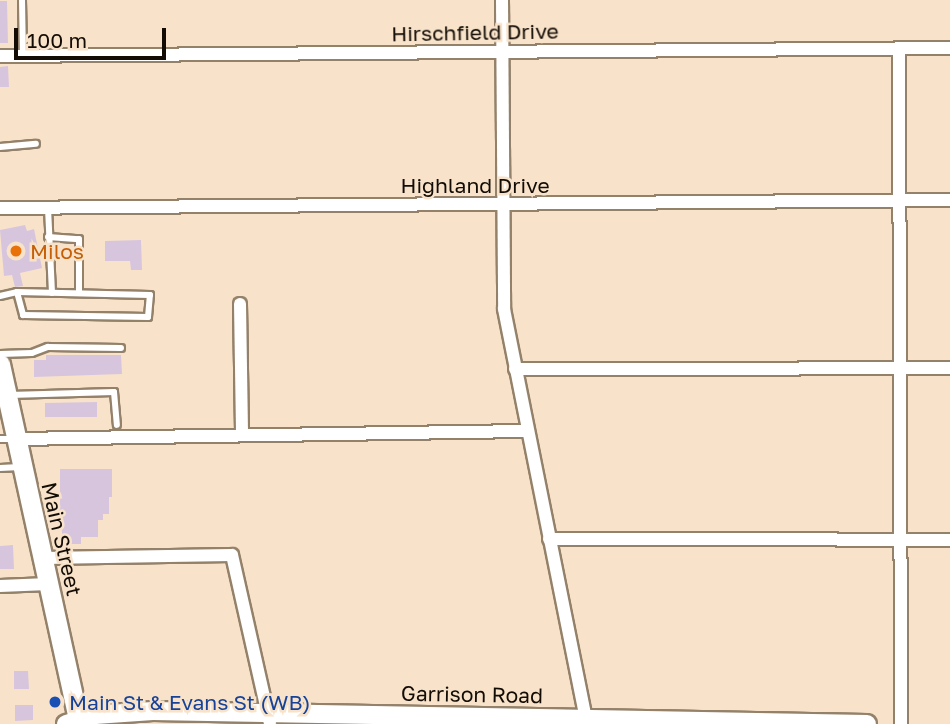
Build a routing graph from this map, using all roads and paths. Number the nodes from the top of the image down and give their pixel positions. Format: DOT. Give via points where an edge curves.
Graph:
graph roads {
  1 [pos="22,0"];
  2 [pos="502,0"];
  3 [pos="899,48"];
  4 [pos="950,48"];
  5 [pos="502,50"];
  6 [pos="0,56"];
  7 [pos="23,56"];
  8 [pos="36,144"];
  9 [pos="0,147"];
  10 [pos="900,201"];
  11 [pos="950,201"];
  12 [pos="503,204"];
  13 [pos="0,208"];
  14 [pos="48,208"];
  15 [pos="48,237"];
  16 [pos="17,292"];
  17 [pos="52,293"];
  18 [pos="79,293"];
  19 [pos="0,296"];
  20 [pos="240,304"];
  21 [pos="121,348"];
  22 [pos="0,354"];
  23 [pos="900,368"];
  24 [pos="950,368"];
  25 [pos="515,369"];
  26 [pos="3,389"];
  27 [pos="117,425"];
  28 [pos="527,431"];
  29 [pos="242,435"];
  30 [pos="8,439"];
  31 [pos="22,467"];
  32 [pos="0,468"];
  33 [pos="549,539"];
  34 [pos="900,540"];
  35 [pos="950,540"];
  36 [pos="43,558"];
  37 [pos="48,584"];
  38 [pos="0,586"];
  39 [pos="269,719"];
  40 [pos="586,719"];
  41 [pos="74,722"];
  42 [pos="867,724"];
  43 [pos="901,724"];
  1 -- 7 [label="lane"];
  2 -- 5 [label="street"];
  3 -- 4 [label="street, Hirschfield Drive"];
  3 -- 5 [label="street, Hirschfield Drive"];
  3 -- 10 [label="street"];
  5 -- 7 [label="street, Hirschfield Drive"];
  5 -- 12 [label="street"];
  6 -- 7 [label="street, Hirschfield Drive"];
  8 -- 9 [label="lane"];
  10 -- 11 [label="street, Highland Drive"];
  10 -- 12 [label="street, Highland Drive"];
  10 -- 23 [label="street"];
  12 -- 14 [label="street, Highland Drive"];
  12 -- 25 [label="street" via="504,309"];
  13 -- 14 [label="street, Highland Drive"];
  14 -- 15 [label="lane"];
  15 -- 17 [label="lane"];
  15 -- 18 [label="lane" via="79,239"];
  16 -- 17 [label="lane"];
  16 -- 18 [label="lane" via="23,315 148,317 150,295"];
  16 -- 19 [label="lane"];
  17 -- 18 [label="lane"];
  20 -- 29 [label="street"];
  21 -- 22 [label="lane" via="48,347 32,353"];
  23 -- 24 [label="street"];
  23 -- 25 [label="street"];
  23 -- 34 [label="street"];
  25 -- 28 [label="street"];
  26 -- 27 [label="lane" via="114,393"];
  26 -- 30 [label="main road, Main Street"];
  28 -- 29 [label="street"];
  28 -- 33 [label="street"];
  29 -- 30 [label="street"];
  30 -- 31 [label="main road, Main Street"];
  31 -- 32 [label="lane"];
  31 -- 36 [label="main road, Main Street"];
  33 -- 34 [label="street"];
  33 -- 40 [label="street"];
  34 -- 35 [label="street"];
  34 -- 43 [label="street"];
  36 -- 37 [label="main road, Main Street"];
  36 -- 39 [label="street" via="232,555"];
  37 -- 38 [label="street"];
  37 -- 41 [label="main road, Main Street"];
  39 -- 40 [label="street, Garrison Road"];
  39 -- 41 [label="street, Garrison Road" via="147,711"];
  40 -- 42 [label="street, Garrison Road"];
}
